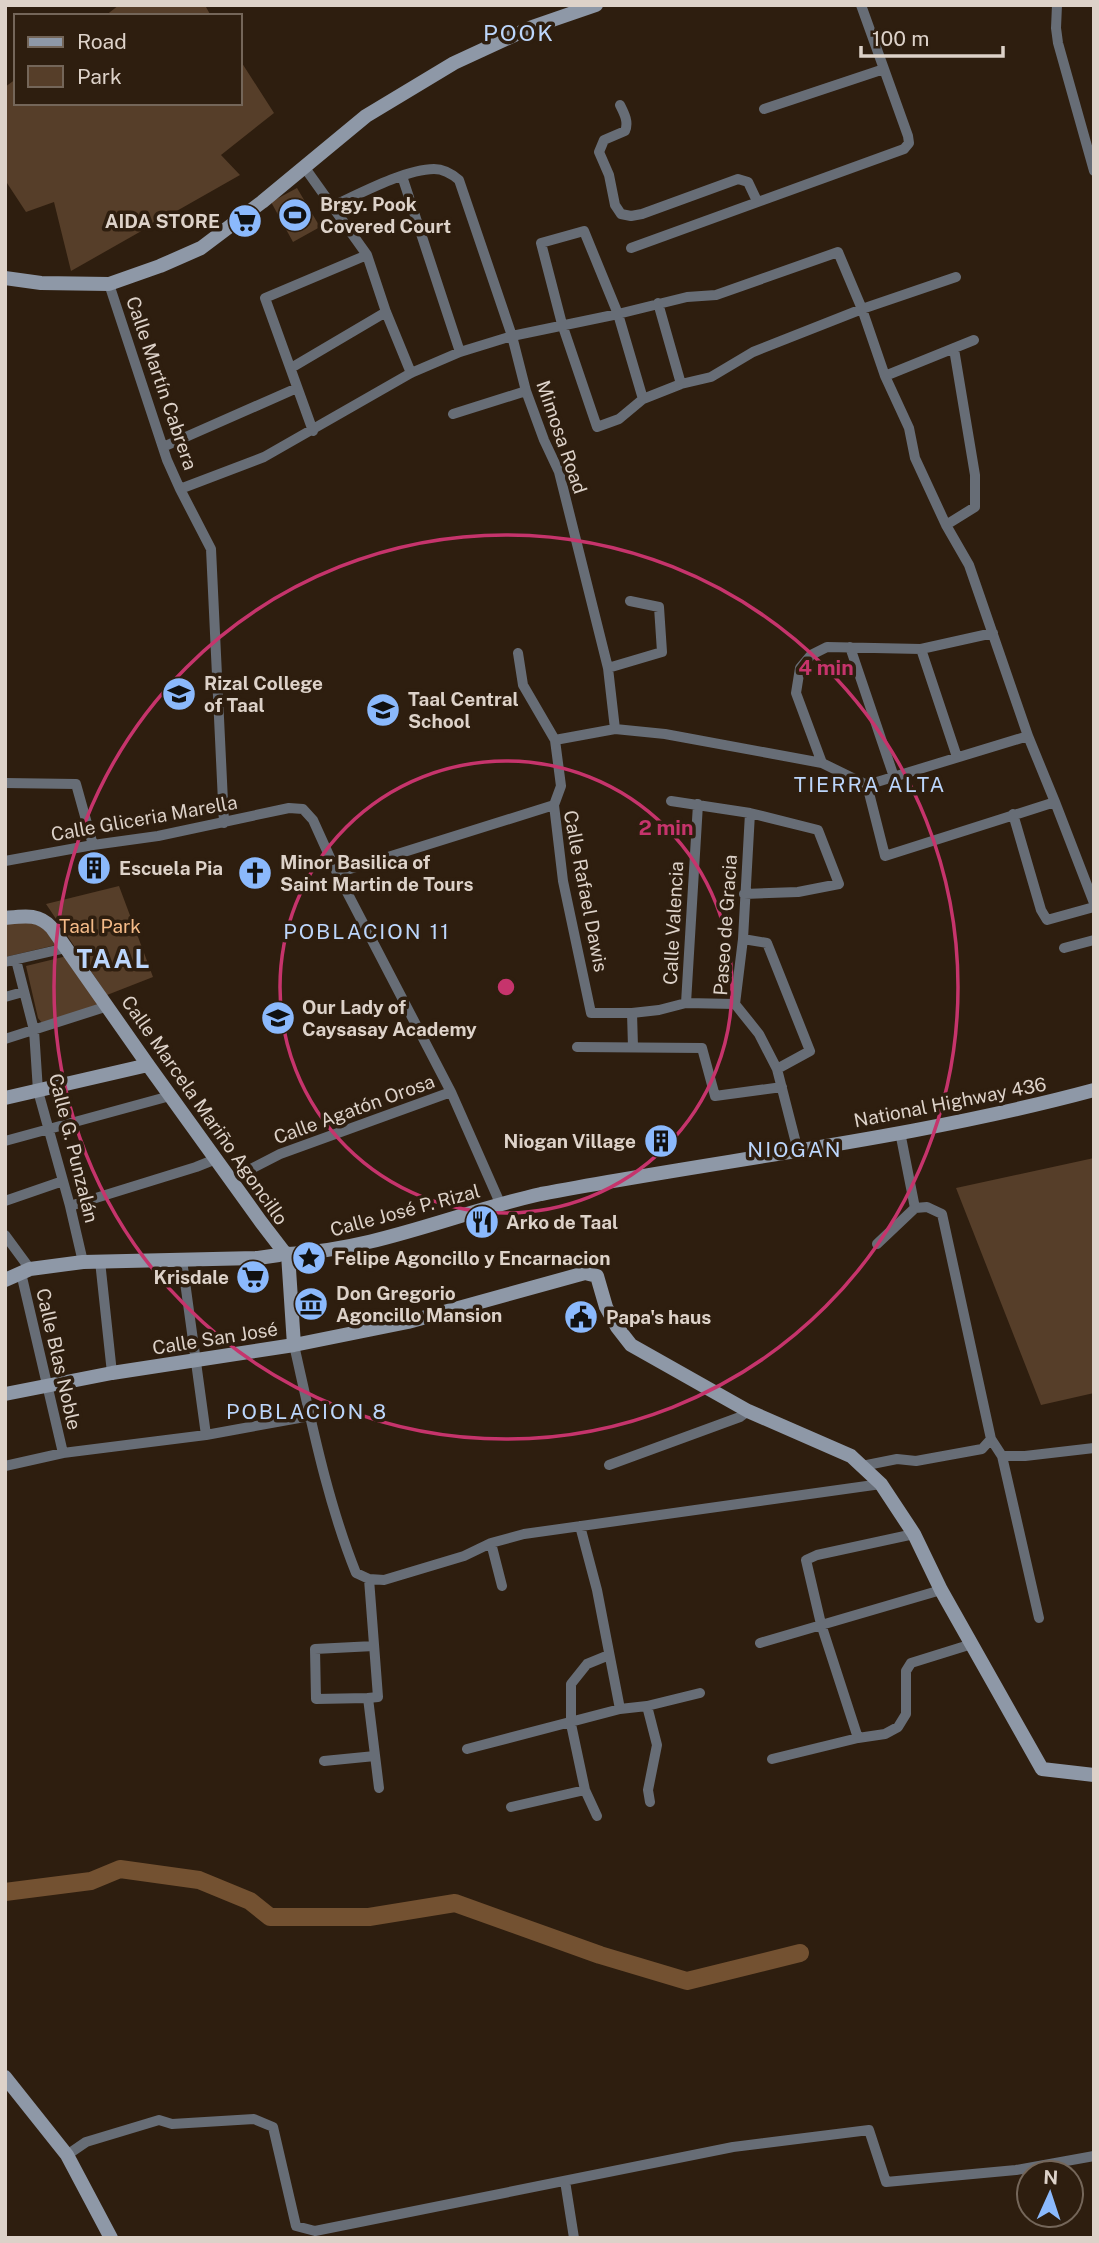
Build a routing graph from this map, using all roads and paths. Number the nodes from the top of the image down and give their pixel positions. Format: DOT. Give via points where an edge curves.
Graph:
graph roads {
  1 [pos="596,5"];
  2 [pos="861,5"];
  3 [pos="1057,5"];
  4 [pos="884,69"];
  5 [pos="620,105"];
  6 [pos="764,109"];
  7 [pos="304,168"];
  8 [pos="1094,171"];
  9 [pos="402,176"];
  10 [pos="757,201"];
  11 [pos="333,206"];
  12 [pos="631,248"];
  13 [pos="367,255"];
  14 [pos="956,277"];
  15 [pos="5,278"];
  16 [pos="109,284"];
  17 [pos="658,303"];
  18 [pos="862,309"];
  19 [pos="386,312"];
  20 [pos="618,314"];
  21 [pos="562,324"];
  22 [pos="512,336"];
  23 [pos="974,340"];
  24 [pos="954,349"];
  25 [pos="460,352"];
  26 [pos="291,368"];
  27 [pos="411,373"];
  28 [pos="885,376"];
  29 [pos="681,384"];
  30 [pos="296,388"];
  31 [pos="526,391"];
  32 [pos="643,399"];
  33 [pos="453,414"];
  34 [pos="313,431"];
  35 [pos="163,447"];
  36 [pos="180,489"];
  37 [pos="946,525"];
  38 [pos="630,601"];
  39 [pos="993,633"];
  40 [pos="850,647"];
  41 [pos="921,649"];
  42 [pos="518,653"];
  43 [pos="608,668"];
  44 [pos="615,729"];
  45 [pos="1028,736"];
  46 [pos="555,740"];
  47 [pos="957,757"];
  48 [pos="822,763"];
  49 [pos="894,778"];
  50 [pos="5,783"];
  51 [pos="867,785"];
  52 [pos="671,801"];
  53 [pos="1055,802"];
  54 [pos="698,804"];
  55 [pos="554,805"];
  56 [pos="750,813"];
  57 [pos="1013,814"];
  58 [pos="224,822"];
  59 [pos="93,845"];
  60 [pos="5,861"];
  61 [pos="337,873"];
  62 [pos="744,894"];
  63 [pos="1094,905"];
  64 [pos="5,918"];
  65 [pos="743,939"];
  66 [pos="1094,940"];
  67 [pos="66,948"];
  68 [pos="1064,948"];
  69 [pos="10,961"];
  70 [pos="23,992"];
  71 [pos="5,998"];
  72 [pos="686,1003"];
  73 [pos="735,1004"];
  74 [pos="107,1006"];
  75 [pos="632,1013"];
  76 [pos="34,1030"];
  77 [pos="5,1039"];
  78 [pos="577,1047"];
  79 [pos="633,1047"];
  80 [pos="148,1065"];
  81 [pos="777,1069"];
  82 [pos="782,1087"];
  83 [pos="1094,1090"];
  84 [pos="38,1091"];
  85 [pos="451,1092"];
  86 [pos="170,1096"];
  87 [pos="5,1098"];
  88 [pos="49,1129"];
  89 [pos="900,1132"];
  90 [pos="5,1141"];
  91 [pos="798,1151"];
  92 [pos="216,1159"];
  93 [pos="731,1163"];
  94 [pos="231,1180"];
  95 [pos="63,1181"];
  96 [pos="5,1201"];
  97 [pos="500,1203"];
  98 [pos="70,1206"];
  99 [pos="915,1208"];
  100 [pos="5,1235"];
  101 [pos="877,1244"];
  102 [pos="286,1253"];
  103 [pos="100,1261"];
  104 [pos="182,1261"];
  105 [pos="83,1262"];
  106 [pos="26,1271"];
  107 [pos="5,1280"];
  108 [pos="294,1345"];
  109 [pos="197,1360"];
  110 [pos="111,1373"];
  111 [pos="47,1385"];
  112 [pos="5,1394"];
  113 [pos="748,1411"];
  114 [pos="310,1416"];
  115 [pos="205,1435"];
  116 [pos="991,1439"];
  117 [pos="1094,1448"];
  118 [pos="63,1453"];
  119 [pos="1002,1456"];
  120 [pos="609,1465"];
  121 [pos="5,1466"];
  122 [pos="862,1466"];
  123 [pos="881,1484"];
  124 [pos="580,1526"];
  125 [pos="914,1534"];
  126 [pos="491,1543"];
  127 [pos="369,1579"];
  128 [pos="502,1587"];
  129 [pos="941,1590"];
  130 [pos="1040,1618"];
  131 [pos="821,1624"];
  132 [pos="760,1643"];
  133 [pos="972,1644"];
  134 [pos="374,1646"];
  135 [pos="609,1655"];
  136 [pos="700,1693"];
  137 [pos="368,1698"];
  138 [pos="647,1706"];
  139 [pos="620,1709"];
  140 [pos="571,1724"];
  141 [pos="858,1738"];
  142 [pos="467,1749"];
  143 [pos="375,1756"];
  144 [pos="772,1759"];
  145 [pos="324,1760"];
  146 [pos="1094,1775"];
  147 [pos="379,1788"];
  148 [pos="585,1790"];
  149 [pos="650,1802"];
  150 [pos="511,1807"];
  151 [pos="597,1816"];
  152 [pos="5,2077"];
  153 [pos="67,2155"];
  154 [pos="1094,2156"];
  155 [pos="565,2181"];
  156 [pos="111,2238"];
  157 [pos="574,2238"];
  1 -- 7 [label="street" via="532,27 454,63 366,116"];
  2 -- 4 [label="street"];
  3 -- 8 [label="street" via="1058,43"];
  4 -- 6 [label="street"];
  4 -- 10 [label="street" via="908,136 904,149"];
  5 -- 10 [label="street" via="627,128 604,140 599,152 621,214 642,214 742,179"];
  7 -- 11 [label="street"];
  7 -- 16 [label="street" via="201,248"];
  9 -- 11 [label="street"];
  9 -- 22 [label="street, Mimosa Road" via="432,169 459,180"];
  9 -- 25 [label="street"];
  10 -- 12 [label="street"];
  11 -- 13 [label="street"];
  13 -- 19 [label="street"];
  13 -- 26 [label="street" via="265,298"];
  14 -- 18 [label="street"];
  15 -- 16 [label="street"];
  16 -- 35 [label="street, Calle Martín Cabrera"];
  17 -- 18 [label="street" via="716,295 838,252"];
  17 -- 20 [label="street"];
  17 -- 29 [label="street"];
  18 -- 28 [label="street"];
  18 -- 29 [label="street" via="752,352 711,377"];
  19 -- 26 [label="street"];
  19 -- 27 [label="street"];
  20 -- 21 [label="street"];
  20 -- 21 [label="street" via="584,231 541,243"];
  20 -- 32 [label="street"];
  21 -- 22 [label="street"];
  21 -- 32 [label="street" via="597,428 619,419"];
  22 -- 25 [label="street"];
  22 -- 31 [label="street, Mimosa Road"];
  23 -- 24 [label="street"];
  24 -- 28 [label="street"];
  24 -- 37 [label="street" via="975,475 975,507"];
  25 -- 27 [label="street"];
  26 -- 30 [label="street"];
  27 -- 34 [label="street"];
  28 -- 37 [label="street"];
  29 -- 32 [label="street"];
  30 -- 34 [label="street"];
  30 -- 35 [label="street"];
  31 -- 33 [label="street"];
  31 -- 43 [label="street, Mimosa Road" via="559,472"];
  34 -- 36 [label="street" via="264,457"];
  35 -- 36 [label="street, Calle Martín Cabrera"];
  36 -- 58 [label="street, Calle Martín Cabrera" via="211,549"];
  37 -- 39 [label="street" via="969,565"];
  38 -- 43 [label="street" via="659,607 662,652"];
  39 -- 41 [label="street"];
  39 -- 45 [label="street"];
  40 -- 41 [label="street"];
  40 -- 48 [label="street" via="827,647 811,655 800,668 796,693"];
  40 -- 49 [label="street"];
  41 -- 47 [label="street"];
  42 -- 46 [label="street" via="523,685"];
  43 -- 44 [label="street, Mimosa Road"];
  44 -- 46 [label="street"];
  44 -- 48 [label="street"];
  45 -- 47 [label="street"];
  45 -- 53 [label="street"];
  46 -- 55 [label="street" via="561,786"];
  47 -- 49 [label="street"];
  48 -- 51 [label="street"];
  49 -- 51 [label="street"];
  50 -- 59 [label="street" via="76,784"];
  51 -- 57 [label="street" via="885,856"];
  52 -- 54 [label="street"];
  53 -- 57 [label="street"];
  53 -- 63 [label="street"];
  54 -- 56 [label="street"];
  54 -- 72 [label="street, Calle Valencia"];
  55 -- 61 [label="street, Calle Rafael Dawis"];
  55 -- 75 [label="street, Calle Rafael Dawis" via="563,881 592,1013"];
  56 -- 62 [label="street, Paseo de Gracia"];
  56 -- 62 [label="street" via="818,830 839,884 798,892"];
  57 -- 63 [label="street" via="1047,920"];
  58 -- 59 [label="street, Calle Gliceria Marella"];
  58 -- 61 [label="street, Calle Gliceria Marella" via="303,809 313,820"];
  59 -- 60 [label="street, Calle Gliceria Marella"];
  61 -- 85 [label="street"];
  62 -- 65 [label="street, Paseo de Gracia"];
  64 -- 67 [label="street, Calle Marcela Mariño Agoncillo" via="40,918"];
  65 -- 73 [label="street, Paseo de Gracia"];
  65 -- 81 [label="street" via="767,943 810,1051"];
  66 -- 68 [label="street"];
  67 -- 69 [label="street"];
  67 -- 74 [label="street, Calle Marcela Mariño Agoncillo"];
  69 -- 70 [label="street, Calle G. Punzalán"];
  70 -- 71 [label="street"];
  70 -- 76 [label="street, Calle G. Punzalán"];
  72 -- 73 [label="street, Calle Rafael Dawis"];
  72 -- 75 [label="street, Calle Rafael Dawis"];
  73 -- 81 [label="street, Paseo de Gracia" via="759,1034"];
  74 -- 76 [label="street"];
  74 -- 80 [label="street, Calle Marcela Mariño Agoncillo"];
  75 -- 79 [label="street"];
  76 -- 77 [label="street"];
  76 -- 84 [label="street, Calle G. Punzalán"];
  78 -- 79 [label="street"];
  79 -- 82 [label="street" via="702,1048 715,1096"];
  80 -- 84 [label="street"];
  80 -- 86 [label="street, Calle Marcela Mariño Agoncillo"];
  81 -- 82 [label="street, Paseo de Gracia"];
  82 -- 91 [label="street, Paseo de Gracia"];
  83 -- 89 [label="street, National Highway 436"];
  84 -- 87 [label="street"];
  84 -- 88 [label="street, Calle G. Punzalán"];
  85 -- 94 [label="street, Calle Agatón Orosa" via="280,1154"];
  85 -- 97 [label="street"];
  86 -- 88 [label="street"];
  86 -- 92 [label="street, Calle Marcela Mariño Agoncillo"];
  88 -- 90 [label="street"];
  88 -- 95 [label="street, Calle G. Punzalán"];
  89 -- 91 [label="street, National Highway 436"];
  89 -- 99 [label="street"];
  91 -- 93 [label="street, National Highway 436"];
  92 -- 94 [label="street, Calle Marcela Mariño Agoncillo"];
  92 -- 98 [label="street"];
  93 -- 97 [label="street, Calle José P. Rizal"];
  94 -- 102 [label="street, Calle Marcela Mariño Agoncillo"];
  95 -- 96 [label="street"];
  95 -- 98 [label="street, Calle G. Punzalán"];
  97 -- 102 [label="street, Calle José P. Rizal" via="326,1252"];
  98 -- 105 [label="street, Calle G. Punzalán"];
  99 -- 101 [label="street"];
  99 -- 116 [label="street" via="927,1207 942,1214"];
  100 -- 106 [label="street"];
  102 -- 104 [label="street, Calle José P. Rizal"];
  102 -- 108 [label="street"];
  103 -- 104 [label="street, Calle José P. Rizal"];
  103 -- 105 [label="street, Calle José P. Rizal"];
  103 -- 110 [label="street"];
  104 -- 109 [label="street"];
  105 -- 106 [label="street, Calle José P. Rizal"];
  106 -- 107 [label="street, Calle José P. Rizal"];
  106 -- 111 [label="street, Calle Blas Noble"];
  108 -- 109 [label="street, Calle San José"];
  108 -- 113 [label="street, Calle San José" via="408,1322 585,1273 597,1276 606,1307 631,1345"];
  108 -- 114 [label="street"];
  109 -- 110 [label="street, Calle San José"];
  109 -- 115 [label="street"];
  110 -- 111 [label="street, Calle San José"];
  111 -- 112 [label="street, Calle San José"];
  111 -- 118 [label="street, Calle Blas Noble"];
  113 -- 120 [label="street"];
  113 -- 122 [label="street" via="851,1456"];
  114 -- 115 [label="street"];
  114 -- 127 [label="street" via="347,1551 356,1573"];
  115 -- 118 [label="street"];
  116 -- 119 [label="street"];
  116 -- 122 [label="street" via="982,1449"];
  117 -- 119 [label="street"];
  118 -- 121 [label="street"];
  119 -- 130 [label="street"];
  122 -- 123 [label="street"];
  123 -- 124 [label="street"];
  123 -- 125 [label="street"];
  124 -- 126 [label="street"];
  124 -- 135 [label="street"];
  125 -- 129 [label="street"];
  125 -- 131 [label="street" via="806,1560"];
  126 -- 127 [label="street" via="403,1575"];
  126 -- 128 [label="street"];
  127 -- 134 [label="street"];
  129 -- 131 [label="street"];
  129 -- 133 [label="street"];
  131 -- 132 [label="street"];
  131 -- 141 [label="street"];
  133 -- 141 [label="street" via="911,1662 906,1671 906,1714 898,1727"];
  133 -- 146 [label="street" via="1042,1769"];
  134 -- 137 [label="street" via="378,1697"];
  134 -- 137 [label="street" via="315,1649 316,1699"];
  135 -- 139 [label="street"];
  135 -- 140 [label="street" via="587,1664 571,1684"];
  136 -- 138 [label="street"];
  137 -- 143 [label="street"];
  138 -- 139 [label="street"];
  138 -- 149 [label="street" via="657,1745"];
  139 -- 140 [label="street"];
  140 -- 142 [label="street"];
  140 -- 148 [label="street"];
  141 -- 144 [label="street"];
  143 -- 145 [label="street"];
  143 -- 147 [label="street"];
  148 -- 150 [label="street"];
  148 -- 151 [label="street"];
  152 -- 153 [label="street"];
  153 -- 155 [label="street" via="86,2141 159,2120 172,2124 254,2119 272,2127 296,2226 315,2231"];
  153 -- 156 [label="street"];
  154 -- 155 [label="street" via="1016,2170 886,2182 869,2130 733,2147"];
  155 -- 157 [label="street"];
}
